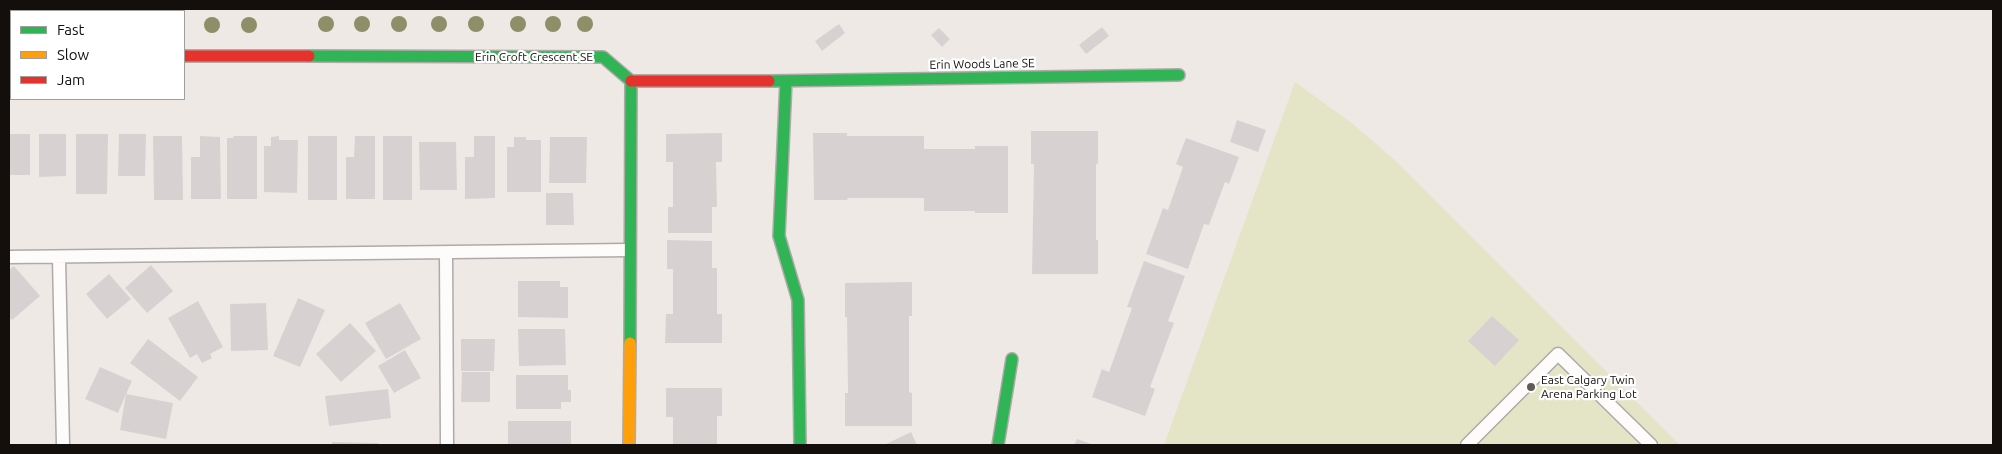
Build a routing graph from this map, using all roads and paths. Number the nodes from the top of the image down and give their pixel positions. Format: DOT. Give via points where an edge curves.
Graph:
graph roads {
  1 [pos="185,56"];
  2 [pos="1179,75"];
  3 [pos="631,81"];
  4 [pos="786,81"];
  5 [pos="629,250"];
  6 [pos="446,253"];
  7 [pos="9,257"];
  8 [pos="59,258"];
  9 [pos="1012,359"];
  10 [pos="64,445"];
  11 [pos="447,445"];
  12 [pos="629,445"];
  13 [pos="800,445"];
  14 [pos="998,445"];
  15 [pos="1467,445"];
  16 [pos="1651,445"];
  1 -- 3 [label="street, Erin Croft Crescent SE" via="603,58"];
  2 -- 4 [label="street, Erin Woods Lane SE"];
  3 -- 4 [label="street, Erin Woods Lane SE"];
  3 -- 5 [label="street"];
  4 -- 13 [label="street" via="779,236 798,300"];
  5 -- 6 [label="lane"];
  5 -- 12 [label="street"];
  6 -- 8 [label="lane"];
  6 -- 11 [label="lane"];
  7 -- 8 [label="lane"];
  8 -- 10 [label="lane"];
  9 -- 14 [label="street"];
  15 -- 16 [label="lane" via="1558,354"];
}
